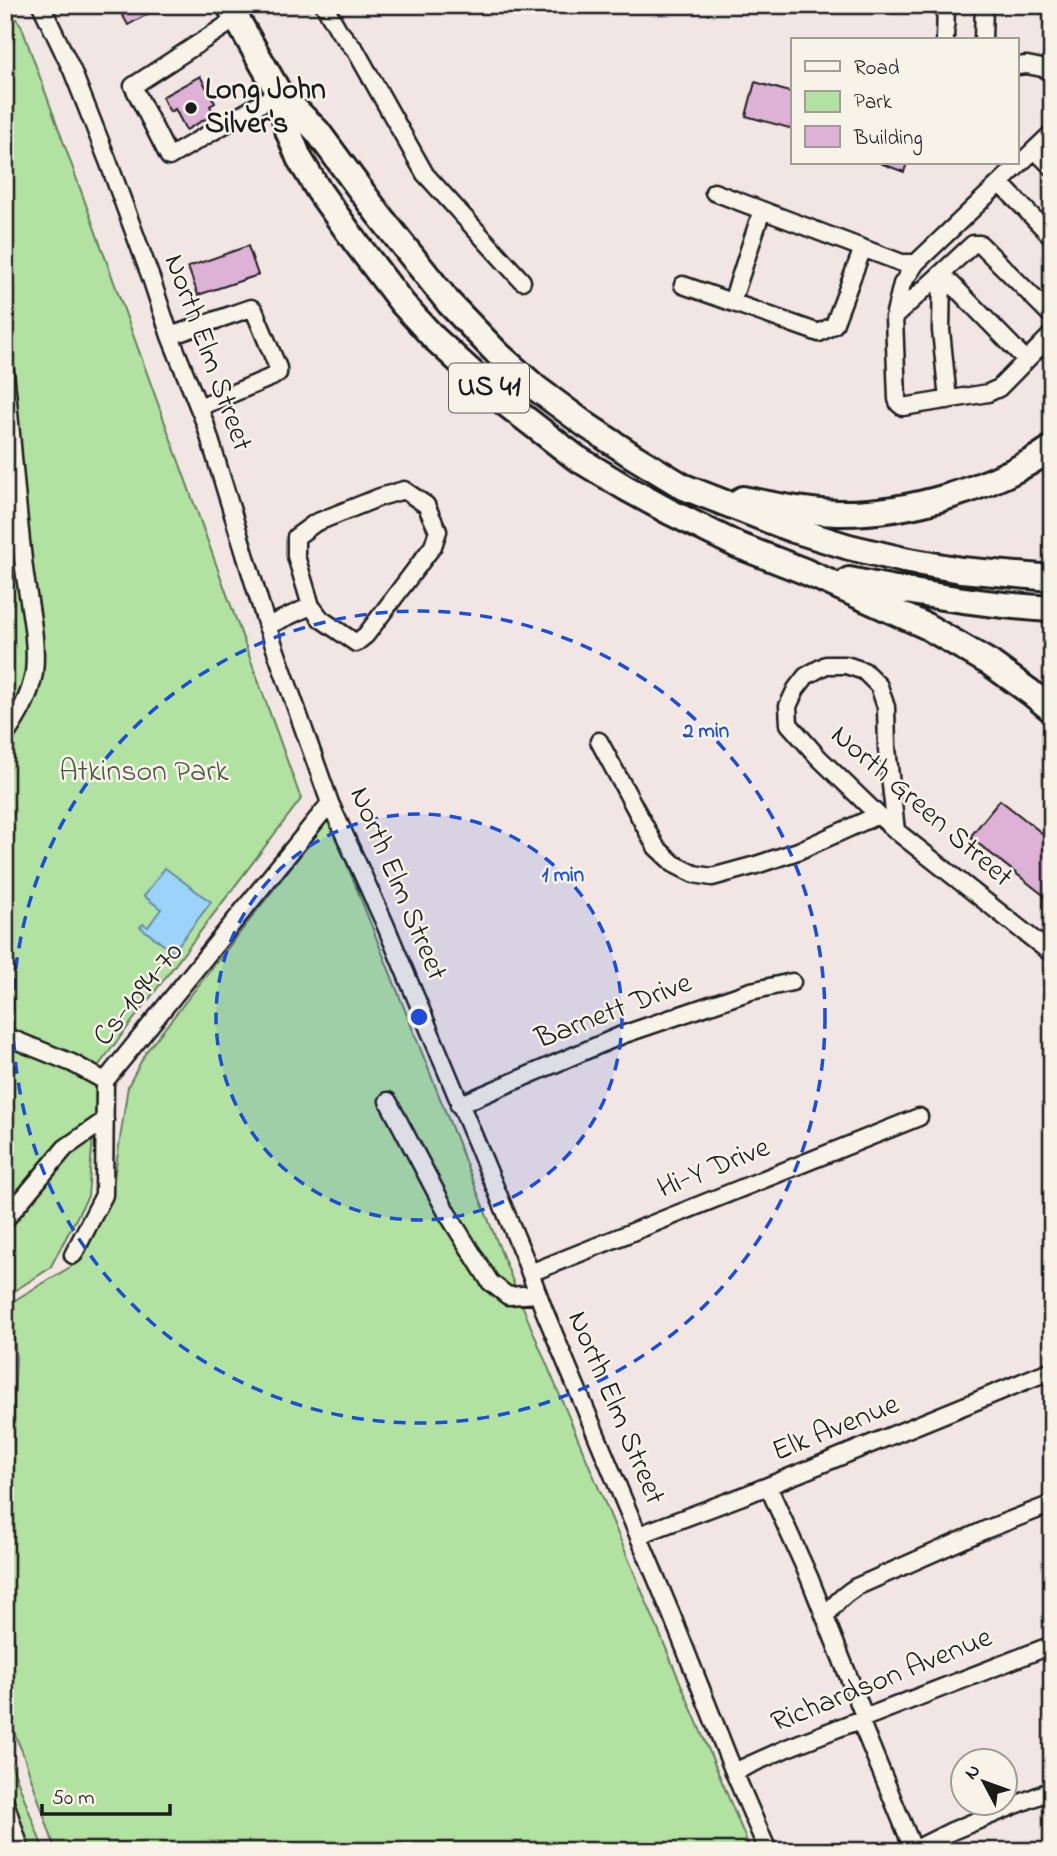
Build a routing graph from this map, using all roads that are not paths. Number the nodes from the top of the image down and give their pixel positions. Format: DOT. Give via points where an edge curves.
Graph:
graph roads {
  1 [pos="41,5"];
  2 [pos="324,5"];
  3 [pos="946,5"];
  4 [pos="984,5"];
  5 [pos="232,12"];
  6 [pos="945,38"];
  7 [pos="983,38"];
  8 [pos="1018,66"];
  9 [pos="1052,70"];
  10 [pos="279,93"];
  11 [pos="1052,133"];
  12 [pos="1035,150"];
  13 [pos="1052,167"];
  14 [pos="1000,183"];
  15 [pos="714,192"];
  16 [pos="762,210"];
  17 [pos="1052,236"];
  18 [pos="863,248"];
  19 [pos="916,263"];
  20 [pos="942,274"];
  21 [pos="522,281"];
  22 [pos="683,285"];
  23 [pos="732,302"];
  24 [pos="1052,316"];
  25 [pos="894,317"];
  26 [pos="1052,334"];
  27 [pos="170,336"];
  28 [pos="1026,360"];
  29 [pos="5,371"];
  30 [pos="948,400"];
  31 [pos="199,407"];
  32 [pos="1052,448"];
  33 [pos="684,487"];
  34 [pos="804,571"];
  35 [pos="1052,578"];
  36 [pos="311,606"];
  37 [pos="1052,609"];
  38 [pos="267,626"];
  39 [pos="1052,710"];
  40 [pos="5,736"];
  41 [pos="600,741"];
  42 [pos="330,803"];
  43 [pos="878,815"];
  44 [pos="896,831"];
  45 [pos="1052,954"];
  46 [pos="792,982"];
  47 [pos="5,1036"];
  48 [pos="105,1081"];
  49 [pos="388,1101"];
  50 [pos="459,1105"];
  51 [pos="919,1117"];
  52 [pos="105,1120"];
  53 [pos="5,1220"];
  54 [pos="73,1255"];
  55 [pos="530,1272"];
  56 [pos="538,1294"];
  57 [pos="1052,1370"];
  58 [pos="768,1486"];
  59 [pos="1052,1504"];
  60 [pos="639,1535"];
  61 [pos="825,1618"];
  62 [pos="1052,1645"];
  63 [pos="862,1719"];
  64 [pos="734,1772"];
  65 [pos="1052,1790"];
  66 [pos="5,1802"];
  67 [pos="21,1851"];
  68 [pos="768,1851"];
  69 [pos="914,1851"];
  1 -- 27 [label="street, North Elm Street" via="108,161"];
  2 -- 21 [label="street" via="356,51 425,174"];
  3 -- 6 [label="street"];
  4 -- 7 [label="street"];
  5 -- 10 [label="highway, US 41"];
  5 -- 10 [label="street" via="133,86 169,157"];
  8 -- 9 [label="street"];
  10 -- 33 [label="highway, US 41" via="317,131 449,303 498,354 586,425"];
  10 -- 34 [label="highway, US 41" via="299,158 319,191 433,338 575,457 670,512"];
  11 -- 12 [label="street"];
  12 -- 13 [label="street"];
  12 -- 14 [label="street"];
  14 -- 17 [label="street"];
  14 -- 19 [label="street"];
  15 -- 16 [label="street"];
  16 -- 18 [label="street"];
  16 -- 23 [label="street"];
  18 -- 19 [label="street" via="902,263"];
  18 -- 23 [label="street" via="834,325 819,332"];
  19 -- 25 [label="street" via="902,284"];
  20 -- 24 [label="street" via="973,244 980,244"];
  20 -- 25 [label="street"];
  20 -- 28 [label="street"];
  20 -- 30 [label="street" via="941,330"];
  22 -- 23 [label="street"];
  25 -- 30 [label="street" via="899,404"];
  26 -- 28 [label="street"];
  27 -- 31 [label="street, North Elm Street"];
  27 -- 31 [label="street" via="251,308 278,368 272,377"];
  28 -- 30 [label="street" via="999,388"];
  29 -- 40 [label="street" via="35,659 27,698"];
  31 -- 38 [label="street, North Elm Street"];
  32 -- 33 [label="highway" via="1008,475 969,491 878,510 802,510"];
  33 -- 35 [label="highway, US 41" via="849,547 961,570"];
  34 -- 37 [label="highway, US 41" via="953,600"];
  34 -- 39 [label="highway" via="926,626 990,663"];
  36 -- 36 [label="street" via="321,619 356,643 366,635 433,546 438,531 426,505 404,490 315,523 296,537 296,556"];
  36 -- 38 [label="street"];
  38 -- 42 [label="street, North Elm Street"];
  41 -- 43 [label="street" via="656,846 674,864 694,874 712,877 798,851"];
  42 -- 48 [label="street, Cs-1094-70"];
  42 -- 50 [label="street, North Elm Street"];
  43 -- 44 [label="street, North Green Street"];
  43 -- 44 [label="street, North Green Street" via="789,724 788,706 796,689 806,676 825,666 846,665 864,671 879,686 886,707"];
  44 -- 45 [label="street, North Green Street"];
  46 -- 50 [label="street, Barnett Drive" via="751,991 622,1035"];
  47 -- 48 [label="street"];
  48 -- 52 [label="street, Cs-1094-70"];
  49 -- 56 [label="street" via="447,1213 490,1282 508,1296"];
  50 -- 55 [label="street, North Elm Street"];
  51 -- 55 [label="street, Hi-Y Drive"];
  52 -- 53 [label="street" via="65,1148"];
  52 -- 54 [label="street, Cs-1094-70" via="104,1195"];
  55 -- 56 [label="street, North Elm Street"];
  56 -- 60 [label="street, North Elm Street"];
  57 -- 58 [label="street, Elk Avenue"];
  58 -- 60 [label="street, Elk Avenue"];
  58 -- 61 [label="street"];
  59 -- 61 [label="street" via="856,1587 842,1595"];
  60 -- 64 [label="street, North Elm Street"];
  61 -- 63 [label="street"];
  62 -- 63 [label="street, Richardson Avenue"];
  63 -- 64 [label="street, Richardson Avenue"];
  63 -- 69 [label="street"];
  64 -- 68 [label="street, North Elm Street"];
  65 -- 69 [label="street"];
  66 -- 67 [label="street"];
}
